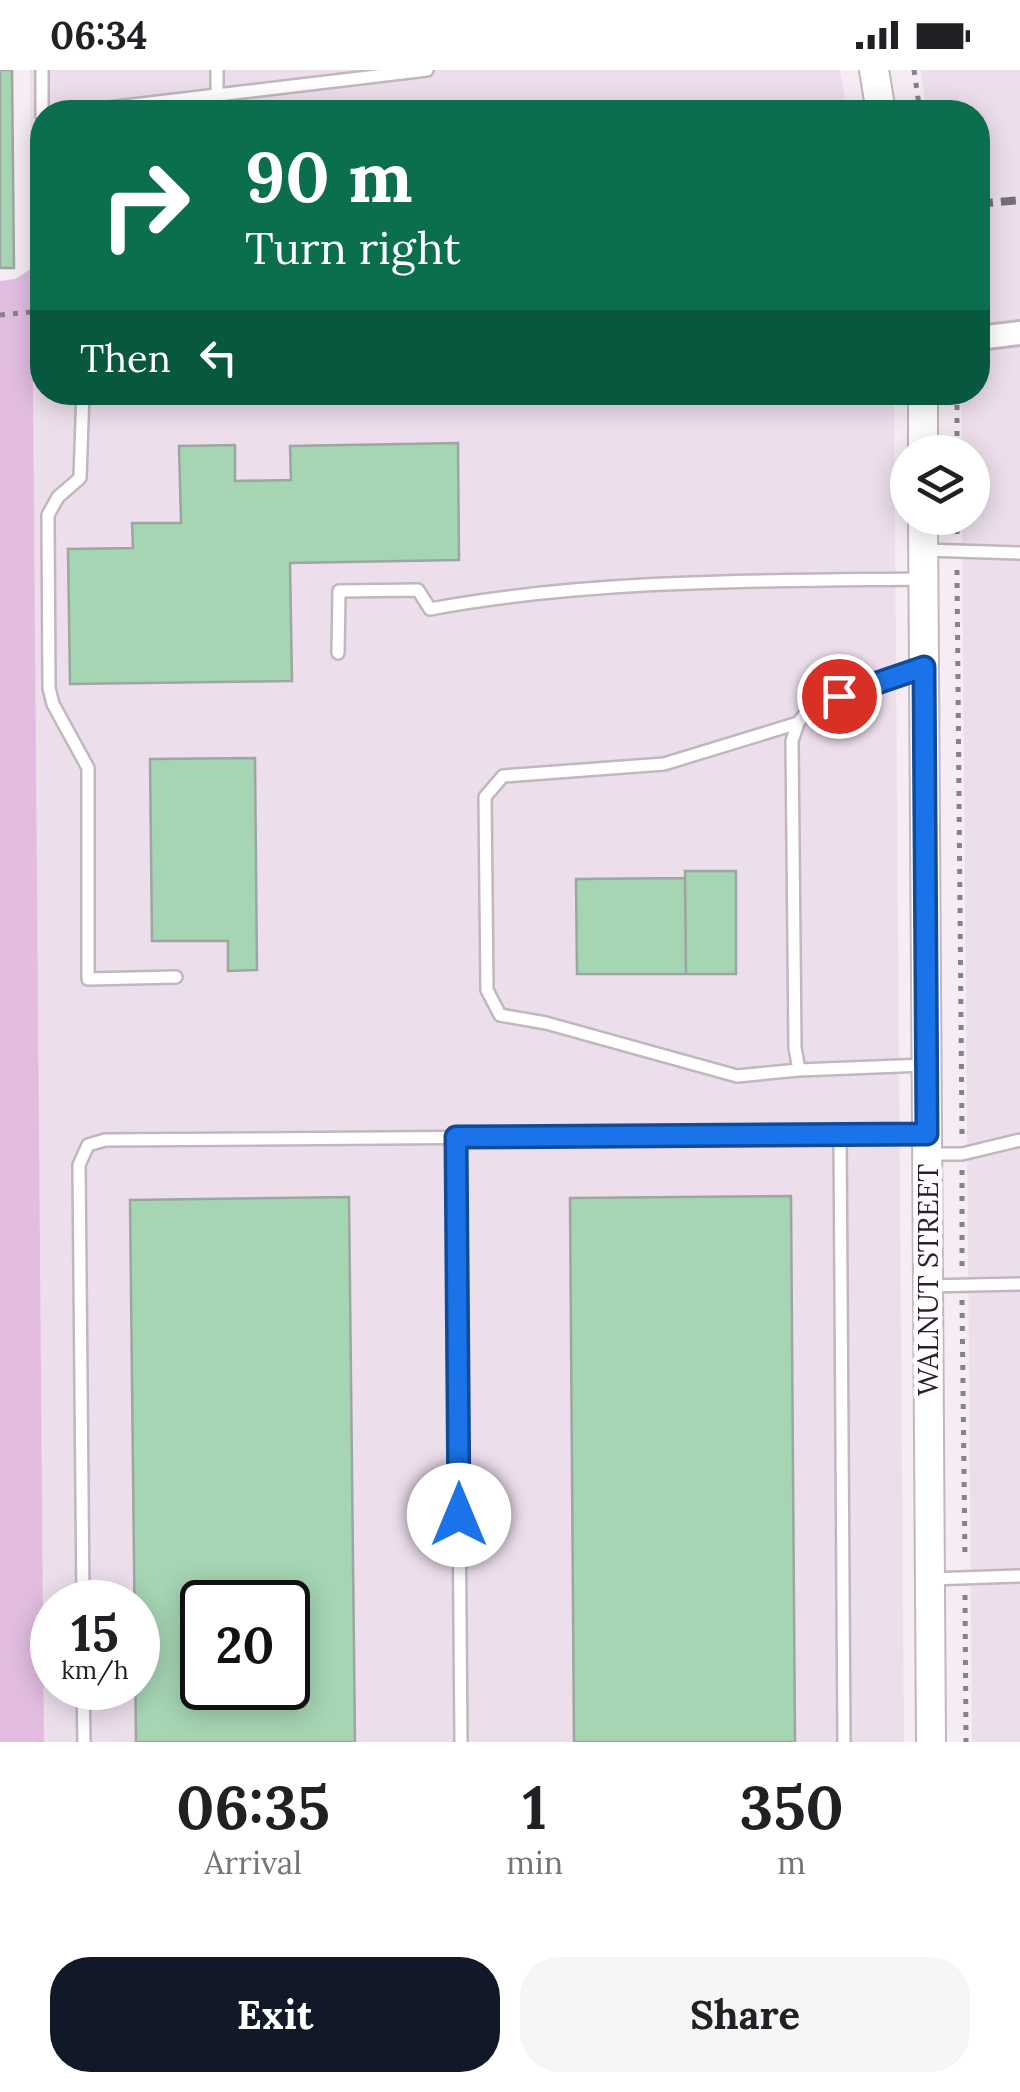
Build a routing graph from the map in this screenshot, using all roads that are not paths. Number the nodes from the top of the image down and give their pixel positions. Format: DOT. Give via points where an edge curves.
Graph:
graph roads {
  1 [pos="42,70"];
  2 [pos="217,70"];
  3 [pos="427,70"];
  4 [pos="874,70"];
  5 [pos="217,95"];
  6 [pos="42,100"];
  7 [pos="175,100"];
  8 [pos="879,100"];
  9 [pos="1020,333"];
  10 [pos="990,337"];
  11 [pos="83,405"];
  12 [pos="923,405"];
  13 [pos="923,435"];
  14 [pos="923,535"];
  15 [pos="923,550"];
  16 [pos="1020,553"];
  17 [pos="924,579"];
  18 [pos="338,653"];
  19 [pos="924,667"];
  20 [pos="798,723"];
  21 [pos="176,977"];
  22 [pos="927,1064"];
  23 [pos="799,1070"];
  24 [pos="840,1134"];
  25 [pos="456,1137"];
  26 [pos="1020,1140"];
  27 [pos="927,1144"];
  28 [pos="1020,1284"];
  29 [pos="928,1286"];
  30 [pos="1020,1576"];
  31 [pos="930,1579"];
  32 [pos="83,1580"];
  33 [pos="83,1710"];
  34 [pos="84,1742"];
  35 [pos="461,1742"];
  36 [pos="844,1742"];
  37 [pos="931,1742"];
  1 -- 6 [label="lane"];
  2 -- 5 [label="lane"];
  3 -- 5 [label="lane"];
  4 -- 8 [label="street"];
  5 -- 7 [label="lane"];
  9 -- 10 [label="street"];
  11 -- 21 [label="lane" via="80,478 53,506 48,535 49,688 88,768 88,979"];
  12 -- 13 [label="street"];
  14 -- 15 [label="street, WALNUT STREET"];
  15 -- 16 [label="lane"];
  15 -- 17 [label="street, WALNUT STREET"];
  17 -- 18 [label="lane" via="722,581 504,595 430,609 418,590 340,592"];
  17 -- 19 [label="street, WALNUT STREET"];
  19 -- 20 [label="lane" via="811,706"];
  19 -- 22 [label="street, WALNUT STREET"];
  20 -- 23 [label="lane" via="792,760"];
  20 -- 23 [label="lane" via="664,764 503,776 485,797 487,990 500,1015 737,1076"];
  22 -- 23 [label="lane"];
  22 -- 27 [label="street, WALNUT STREET"];
  24 -- 25 [label="lane"];
  24 -- 27 [label="lane"];
  24 -- 36 [label="lane"];
  25 -- 32 [label="lane" via="88,1145 80,1165"];
  25 -- 35 [label="lane"];
  26 -- 27 [label="lane" via="962,1154"];
  27 -- 29 [label="street, WALNUT STREET"];
  28 -- 29 [label="lane"];
  29 -- 31 [label="street, WALNUT STREET"];
  30 -- 31 [label="lane"];
  31 -- 37 [label="street, WALNUT STREET"];
  33 -- 34 [label="lane"];
}
